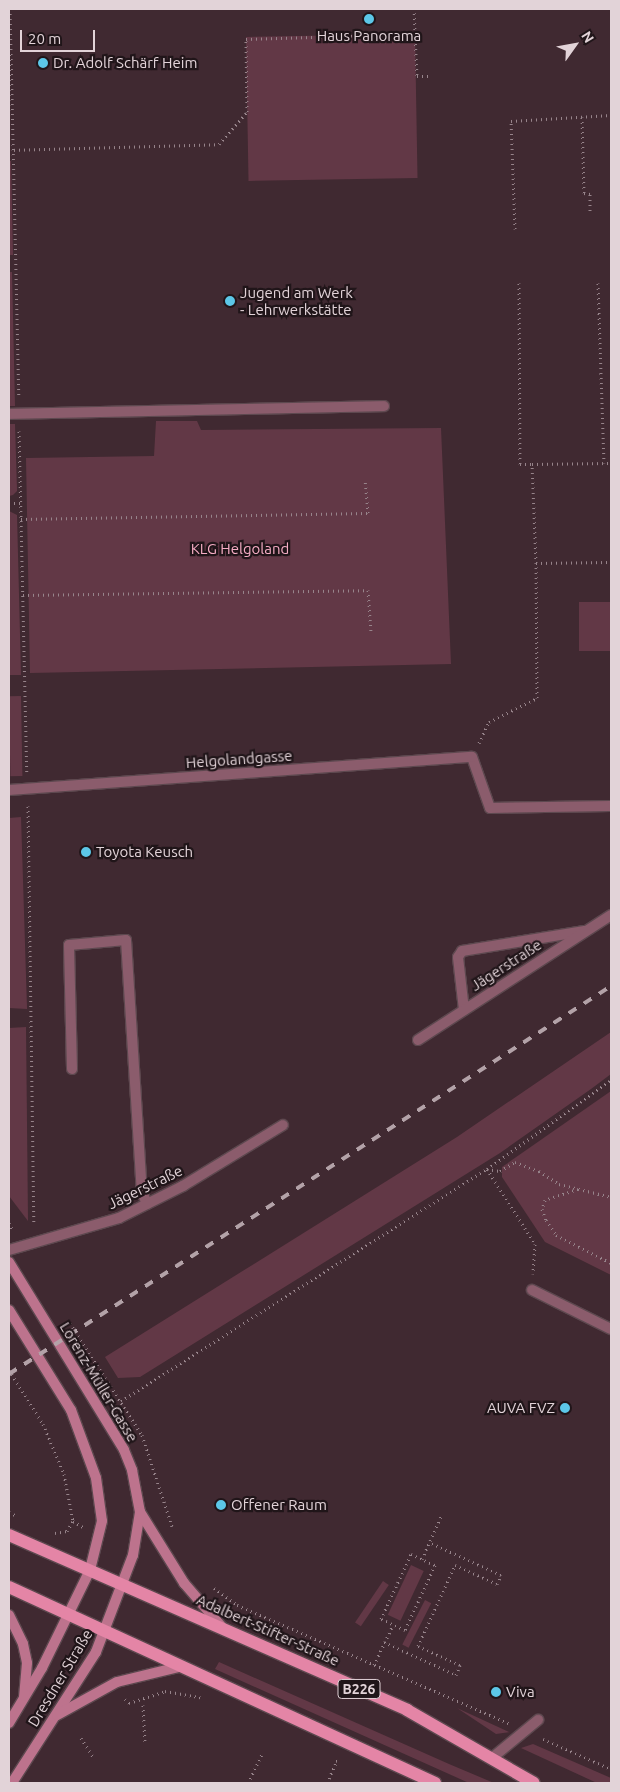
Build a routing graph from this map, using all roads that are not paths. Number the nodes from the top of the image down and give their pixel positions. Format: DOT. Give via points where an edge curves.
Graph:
graph roads {
  1 [pos="384,406"];
  2 [pos="14,414"];
  3 [pos="9,790"];
  4 [pos="610,806"];
  5 [pos="611,915"];
  6 [pos="588,930"];
  7 [pos="464,1010"];
  8 [pos="418,1040"];
  9 [pos="72,1069"];
  10 [pos="283,1126"];
  11 [pos="147,1204"];
  12 [pos="9,1250"];
  13 [pos="9,1262"];
  14 [pos="532,1290"];
  15 [pos="9,1310"];
  16 [pos="611,1328"];
  17 [pos="140,1512"];
  18 [pos="9,1535"];
  19 [pos="90,1570"];
  20 [pos="124,1584"];
  21 [pos="9,1587"];
  22 [pos="9,1615"];
  23 [pos="69,1615"];
  24 [pos="222,1627"];
  25 [pos="105,1632"];
  26 [pos="179,1667"];
  27 [pos="24,1699"];
  28 [pos="56,1716"];
  29 [pos="538,1720"];
  30 [pos="9,1723"];
  31 [pos="492,1758"];
  32 [pos="12,1783"];
  33 [pos="435,1783"];
  34 [pos="534,1783"];
  1 -- 2 [label="street"];
  3 -- 4 [label="street, Helgolandgasse" via="472,757 490,808"];
  5 -- 6 [label="street, Jägerstraße"];
  6 -- 7 [label="street, Jägerstraße"];
  6 -- 7 [label="street" via="462,951 458,957"];
  7 -- 8 [label="street, Jägerstraße"];
  9 -- 11 [label="street" via="68,945 126,940 142,1192"];
  10 -- 11 [label="street, Jägerstraße"];
  11 -- 12 [label="street, Jägerstraße" via="119,1218"];
  13 -- 17 [label="main road, Lorenz-Müller-Gasse" via="124,1450 132,1470"];
  14 -- 16 [label="street"];
  15 -- 19 [label="main road" via="59,1388 80,1433 100,1496 101,1537"];
  17 -- 20 [label="main road, Lorenz-Müller-Gasse" via="139,1534"];
  17 -- 24 [label="main road" via="184,1583"];
  18 -- 19 [label="main road, Adalbert-Stifter-Straße / B226"];
  19 -- 20 [label="main road, Adalbert-Stifter-Straße / B226"];
  19 -- 23 [label="main road, Dresdner Straße"];
  20 -- 24 [label="main road, Adalbert-Stifter-Straße / B226"];
  20 -- 25 [label="main road, Dresdner Straße"];
  21 -- 23 [label="main road"];
  22 -- 27 [label="main road" via="23,1644 27,1663"];
  23 -- 25 [label="main road"];
  23 -- 27 [label="main road, Dresdner Straße"];
  24 -- 31 [label="main road, Adalbert-Stifter-Straße / B226" via="407,1710"];
  25 -- 26 [label="main road"];
  25 -- 28 [label="main road, Dresdner Straße"];
  26 -- 28 [label="main road" via="117,1682"];
  26 -- 33 [label="main road"];
  27 -- 30 [label="main road, Dresdner Straße"];
  28 -- 32 [label="main road, Dresdner Straße"];
  29 -- 31 [label="street"];
  31 -- 34 [label="main road, Adalbert-Stifter-Straße / B226"];
}
